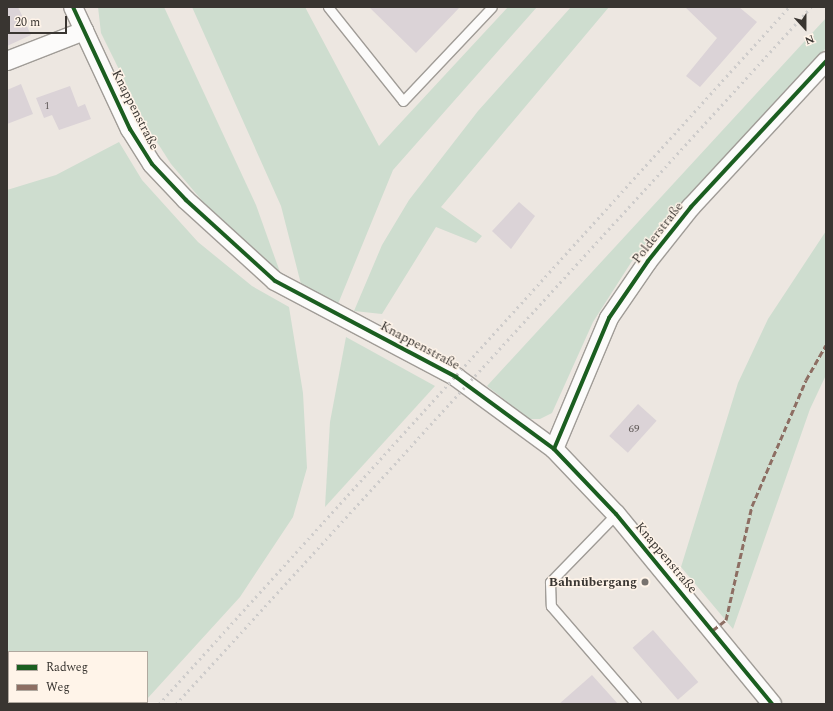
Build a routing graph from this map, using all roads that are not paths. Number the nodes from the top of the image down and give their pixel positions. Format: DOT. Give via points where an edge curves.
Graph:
graph roads {
  1 [pos="73,7"];
  2 [pos="328,7"];
  3 [pos="492,7"];
  4 [pos="84,31"];
  5 [pos="7,60"];
  6 [pos="826,61"];
  7 [pos="554,449"];
  8 [pos="616,514"];
  9 [pos="636,704"];
  10 [pos="772,704"];
  1 -- 4 [label="street, Knappenstraße"];
  2 -- 3 [label="lane" via="403,101"];
  4 -- 5 [label="street"];
  4 -- 7 [label="street, Knappenstraße" via="130,129 152,164 186,200 275,280 456,377"];
  6 -- 7 [label="street, Polderstraße" via="691,207 648,260 609,318"];
  7 -- 8 [label="street, Knappenstraße"];
  8 -- 9 [label="lane" via="550,582 551,606"];
  8 -- 10 [label="street, Knappenstraße"];
}
